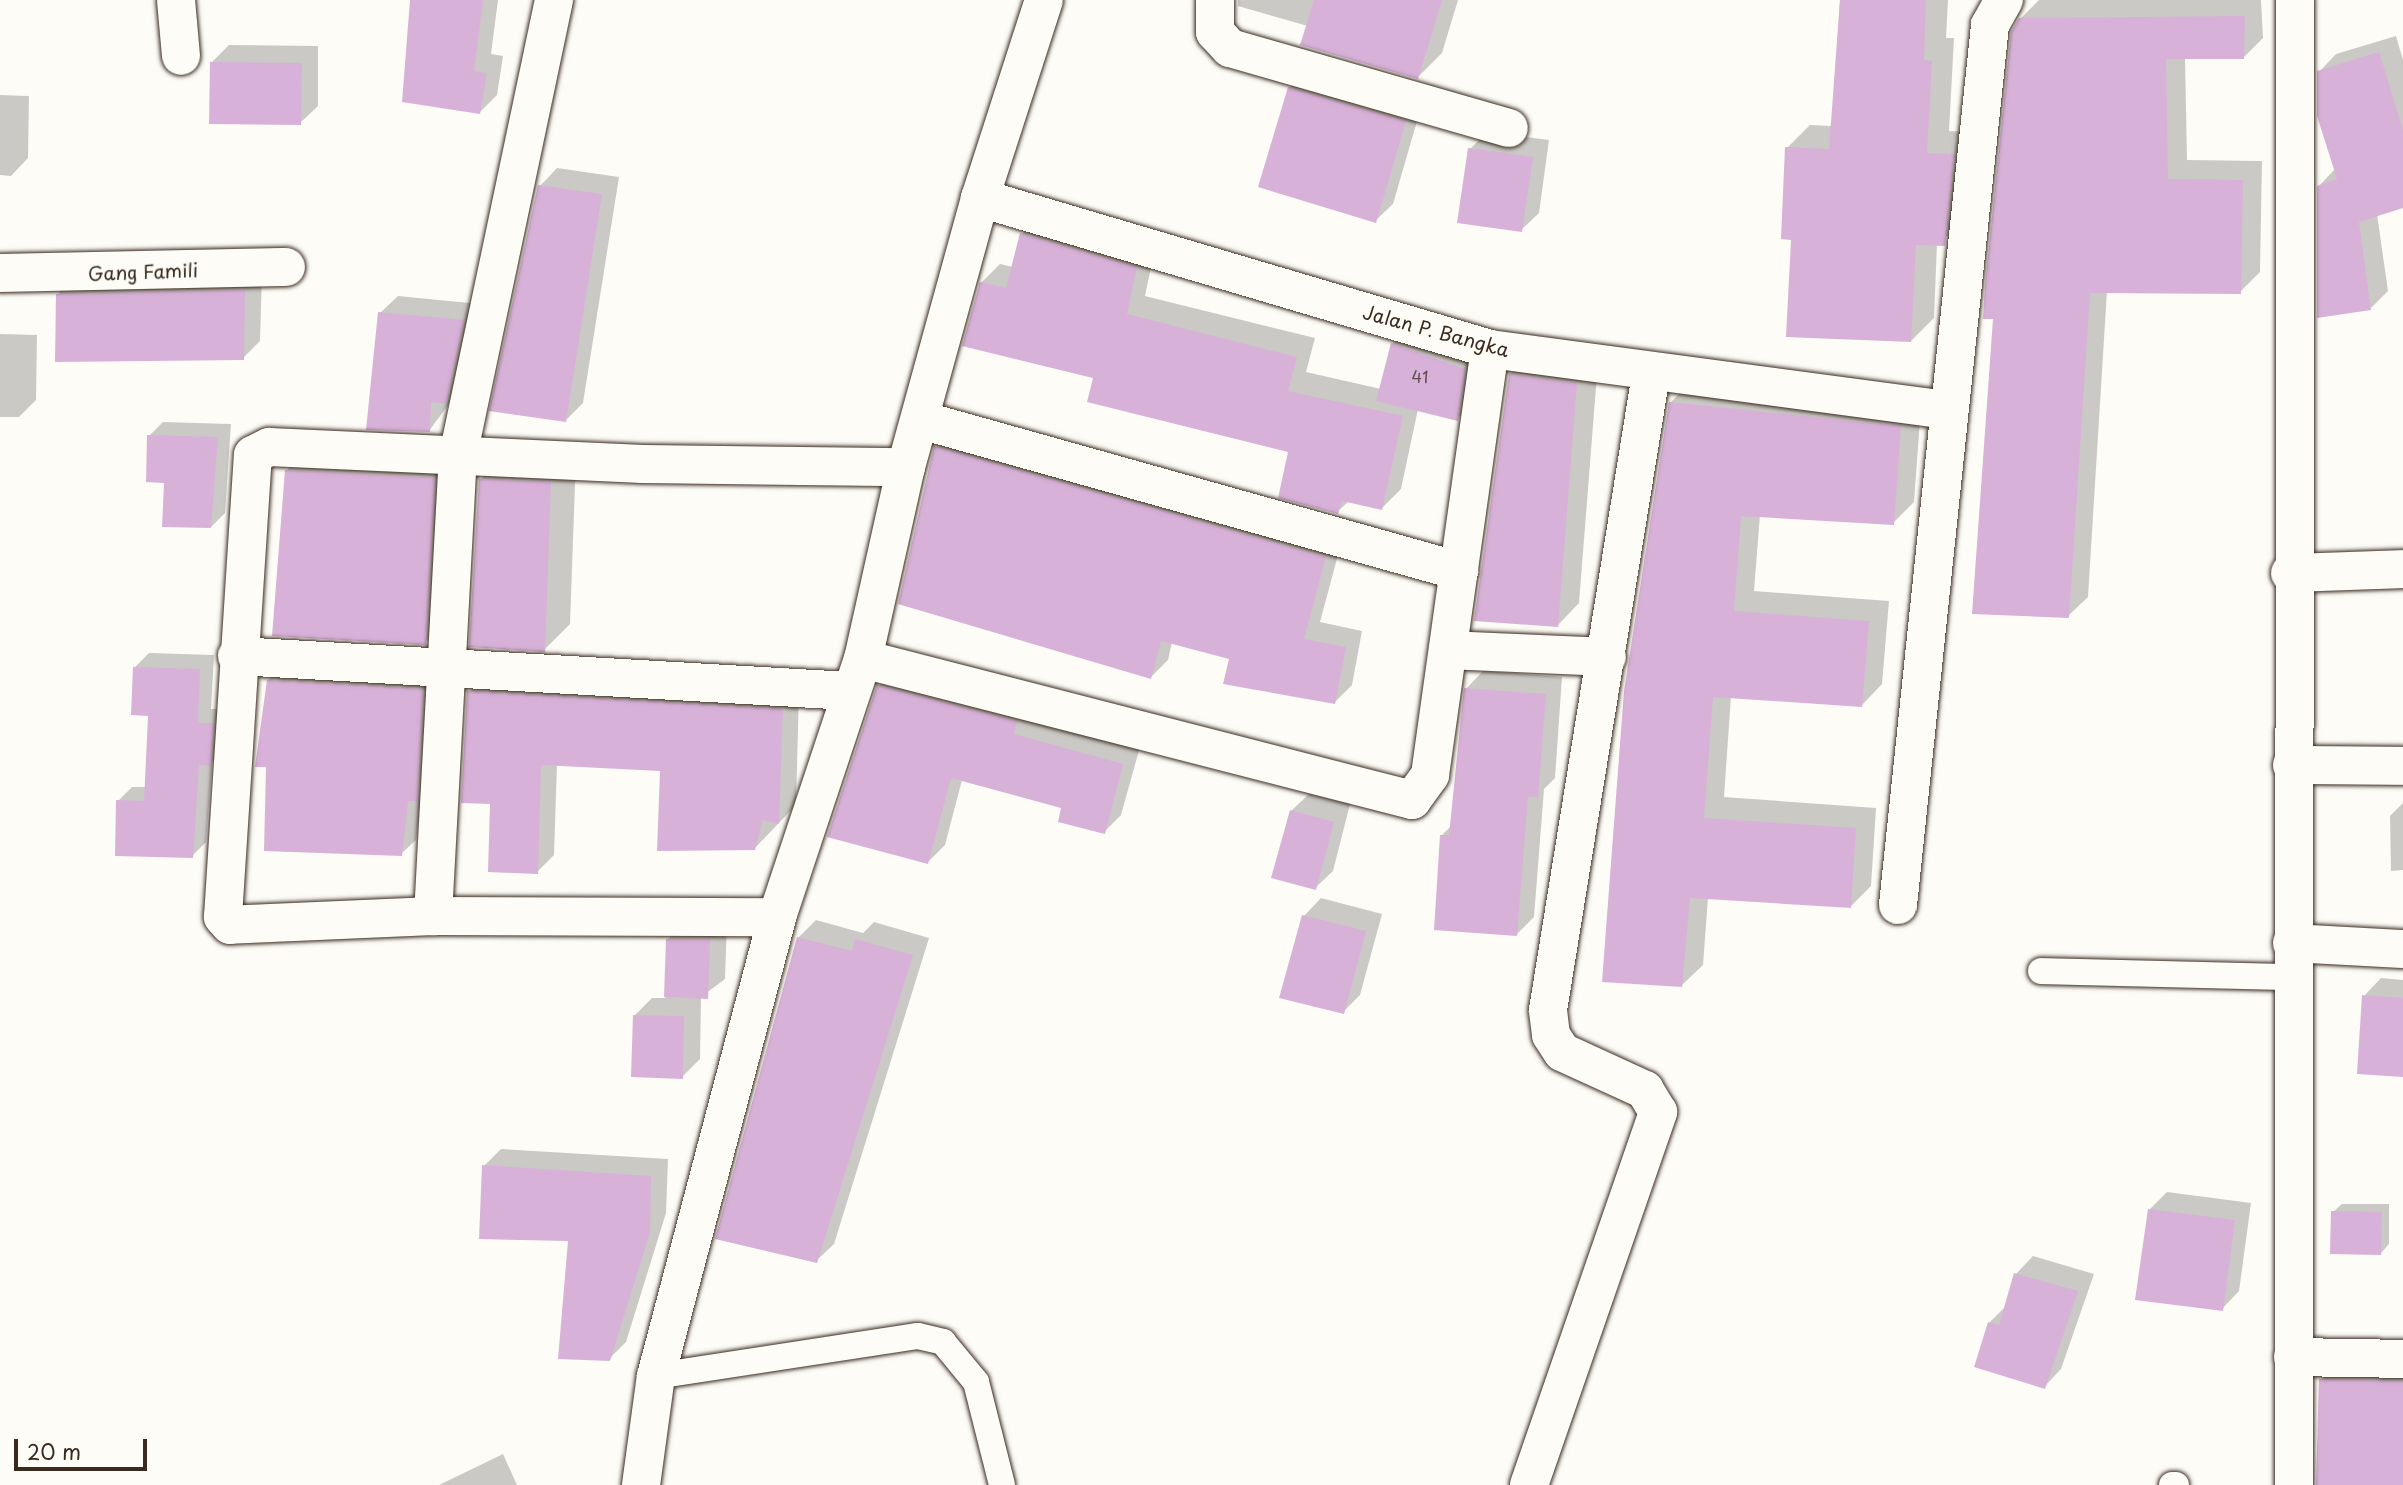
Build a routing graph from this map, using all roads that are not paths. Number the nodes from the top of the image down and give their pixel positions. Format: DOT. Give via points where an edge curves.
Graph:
graph roads {
  1 [pos="176,0"];
  2 [pos="554,0"];
  3 [pos="1044,0"];
  4 [pos="1215,0"];
  5 [pos="2004,0"];
  6 [pos="2295,0"];
  7 [pos="181,56"];
  8 [pos="1509,128"];
  9 [pos="980,198"];
  10 [pos="286,267"];
  11 [pos="0,273"];
  12 [pos="1490,349"];
  13 [pos="1651,374"];
  14 [pos="1945,410"];
  15 [pos="921,420"];
  16 [pos="458,454"];
  17 [pos="906,467"];
  18 [pos="2403,569"];
  19 [pos="1459,571"];
  20 [pos="2290,573"];
  21 [pos="1448,650"];
  22 [pos="237,656"];
  23 [pos="1607,657"];
  24 [pos="442,667"];
  25 [pos="857,675"];
  26 [pos="2292,765"];
  27 [pos="2403,766"];
  28 [pos="1898,905"];
  29 [pos="433,916"];
  30 [pos="777,917"];
  31 [pos="2403,949"];
  32 [pos="2292,960"];
  33 [pos="2041,971"];
  34 [pos="2293,1357"];
  35 [pos="2403,1359"];
  36 [pos="656,1376"];
  37 [pos="641,1485"];
  38 [pos="1002,1485"];
  39 [pos="1529,1485"];
  40 [pos="2294,1485"];
  1 -- 7 [label="street"];
  2 -- 16 [label="street"];
  3 -- 9 [label="street"];
  4 -- 8 [label="street" via="1215,32 1230,48"];
  5 -- 14 [label="street" via="1990,25"];
  6 -- 20 [label="street"];
  9 -- 12 [label="street, Jalan P. Bangka"];
  9 -- 15 [label="street"];
  10 -- 11 [label="street, Gang Famili"];
  12 -- 13 [label="street, Jalan P. Bangka"];
  12 -- 19 [label="street"];
  13 -- 14 [label="street, Jalan P. Bangka"];
  13 -- 23 [label="street"];
  14 -- 28 [label="street"];
  15 -- 17 [label="street"];
  15 -- 19 [label="street"];
  16 -- 17 [label="street"];
  16 -- 22 [label="street" via="269,447 253,455"];
  16 -- 24 [label="street"];
  17 -- 25 [label="street"];
  18 -- 20 [label="street"];
  19 -- 21 [label="street"];
  20 -- 26 [label="street"];
  21 -- 23 [label="street"];
  21 -- 25 [label="street" via="1430,775 1412,800"];
  22 -- 24 [label="street"];
  22 -- 29 [label="street" via="221,910 227,922"];
  23 -- 39 [label="street" via="1548,1010 1551,1035 1582,1064 1645,1090 1658,1112"];
  24 -- 25 [label="street"];
  24 -- 29 [label="street"];
  25 -- 30 [label="street"];
  26 -- 27 [label="street"];
  26 -- 32 [label="street"];
  29 -- 30 [label="street"];
  30 -- 36 [label="street"];
  31 -- 32 [label="street"];
  32 -- 33 [label="lane"];
  32 -- 34 [label="street"];
  34 -- 35 [label="street"];
  34 -- 40 [label="street"];
  36 -- 37 [label="street"];
  36 -- 38 [label="lane" via="918,1336 943,1342 976,1382"];
}
